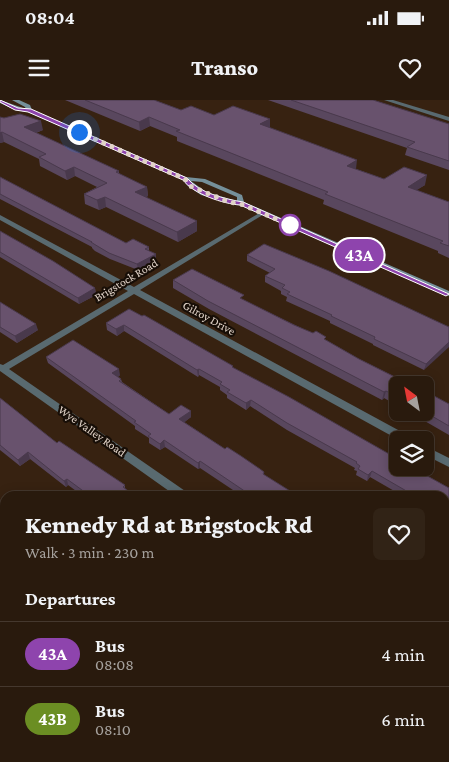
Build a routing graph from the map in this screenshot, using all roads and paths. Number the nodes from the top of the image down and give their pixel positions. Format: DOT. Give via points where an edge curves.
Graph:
graph roads {
  1 [pos="15,100"];
  2 [pos="387,100"];
  3 [pos="0,101"];
  4 [pos="29,111"];
  5 [pos="449,119"];
  6 [pos="185,179"];
  7 [pos="241,204"];
  8 [pos="263,213"];
  9 [pos="0,217"];
  10 [pos="134,291"];
  11 [pos="449,294"];
  12 [pos="2,368"];
  13 [pos="391,431"];
  14 [pos="434,455"];
  15 [pos="449,463"];
  16 [pos="177,491"];
  1 -- 4 [label="main road" via="28,106"];
  2 -- 5 [label="street"];
  3 -- 4 [label="main road"];
  4 -- 6 [label="main road"];
  6 -- 7 [label="main road" via="190,186"];
  6 -- 7 [label="main road" via="202,180 240,196"];
  7 -- 8 [label="main road"];
  8 -- 10 [label="street, Brigstock Road"];
  8 -- 11 [label="main road"];
  9 -- 10 [label="street, Gilroy Drive"];
  10 -- 12 [label="street, Brigstock Road"];
  10 -- 13 [label="street, Gilroy Drive"];
  12 -- 16 [label="street, Wye Valley Road"];
  14 -- 15 [label="street"];
}
